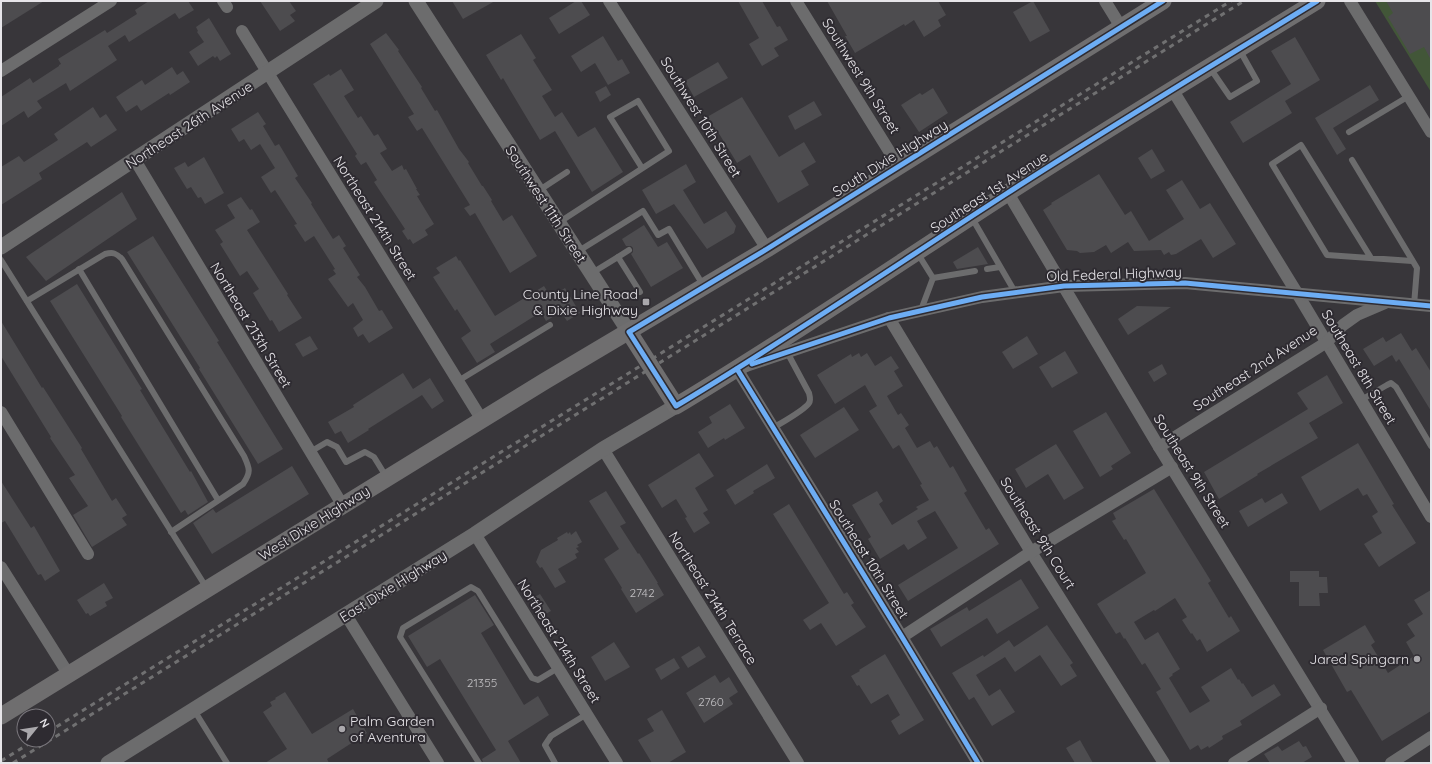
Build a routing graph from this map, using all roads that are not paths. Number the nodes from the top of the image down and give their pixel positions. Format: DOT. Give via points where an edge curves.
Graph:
graph roads {
  1 [pos="111,1"];
  2 [pos="376,1"];
  3 [pos="416,1"];
  4 [pos="609,1"];
  5 [pos="796,1"];
  6 [pos="1105,1"];
  7 [pos="1163,1"];
  8 [pos="1317,1"];
  9 [pos="1350,1"];
  10 [pos="1121,27"];
  11 [pos="242,31"];
  12 [pos="1239,49"];
  13 [pos="1209,67"];
  14 [pos="1,71"];
  15 [pos="268,73"];
  16 [pos="1172,89"];
  17 [pos="1409,96"];
  18 [pos="1349,132"];
  19 [pos="1431,132"];
  20 [pos="135,160"];
  21 [pos="1352,160"];
  22 [pos="899,167"];
  23 [pos="642,168"];
  24 [pos="567,172"];
  25 [pos="538,191"];
  26 [pos="1008,193"];
  27 [pos="971,217"];
  28 [pos="558,223"];
  29 [pos="1,247"];
  30 [pos="767,249"];
  31 [pos="629,250"];
  32 [pos="577,252"];
  33 [pos="917,252"];
  34 [pos="618,257"];
  35 [pos="1371,258"];
  36 [pos="1,260"];
  37 [pos="1412,260"];
  38 [pos="1000,267"];
  39 [pos="79,269"];
  40 [pos="987,270"];
  41 [pos="975,271"];
  42 [pos="591,274"];
  43 [pos="933,278"];
  44 [pos="1064,286"];
  45 [pos="704,287"];
  46 [pos="640,292"];
  47 [pos="1015,292"];
  48 [pos="1297,293"];
  49 [pos="27,301"];
  50 [pos="1387,302"];
  51 [pos="1414,304"];
  52 [pos="1431,306"];
  53 [pos="921,310"];
  54 [pos="889,318"];
  55 [pos="550,326"];
  56 [pos="629,332"];
  57 [pos="1327,342"];
  58 [pos="787,352"];
  59 [pos="737,370"];
  60 [pos="458,381"];
  61 [pos="1361,400"];
  62 [pos="676,406"];
  63 [pos="1,412"];
  64 [pos="482,420"];
  65 [pos="773,428"];
  66 [pos="1431,446"];
  67 [pos="1159,447"];
  68 [pos="603,449"];
  69 [pos="310,452"];
  70 [pos="1172,467"];
  71 [pos="387,478"];
  72 [pos="218,500"];
  73 [pos="342,506"];
  74 [pos="1431,516"];
  75 [pos="171,532"];
  76 [pos="475,534"];
  77 [pos="1031,552"];
  78 [pos="88,554"];
  79 [pos="1,567"];
  80 [pos="207,589"];
  81 [pos="346,615"];
  82 [pos="902,637"];
  83 [pos="558,668"];
  84 [pos="69,675"];
  85 [pos="1321,708"];
  86 [pos="194,710"];
  87 [pos="587,714"];
  88 [pos="1,716"];
  89 [pos="1431,737"];
  90 [pos="477,762"];
  91 [pos="108,763"];
  92 [pos="227,763"];
  93 [pos="438,763"];
  94 [pos="556,763"];
  95 [pos="617,763"];
  96 [pos="798,763"];
  97 [pos="978,763"];
  98 [pos="1164,763"];
  99 [pos="1234,763"];
  100 [pos="1353,763"];
  101 [pos="1391,763"];
  1 -- 14 [label="street"];
  2 -- 15 [label="street, Northeast 26th Avenue"];
  3 -- 25 [label="street, Southwest 11th Street"];
  4 -- 30 [label="street, Southwest 10th Street"];
  5 -- 22 [label="street, Southwest 9th Street"];
  6 -- 10 [label="street"];
  7 -- 10 [label="main road, South Dixie Highway"];
  8 -- 12 [label="main road, Southeast 1st Avenue"];
  9 -- 17 [label="street"];
  10 -- 22 [label="main road, South Dixie Highway"];
  11 -- 15 [label="street, Northeast 214th Street"];
  12 -- 13 [label="main road, Southeast 1st Avenue"];
  12 -- 13 [label="lane" via="1257,81 1230,97"];
  13 -- 16 [label="main road, Southeast 1st Avenue"];
  15 -- 20 [label="street, Northeast 26th Avenue"];
  15 -- 60 [label="street, Northeast 214th Street"];
  16 -- 26 [label="main road, Southeast 1st Avenue"];
  16 -- 48 [label="street, Southeast 8th Street"];
  17 -- 18 [label="lane"];
  17 -- 19 [label="street"];
  20 -- 29 [label="street, Northeast 26th Avenue"];
  20 -- 69 [label="street, Northeast 213th Street"];
  21 -- 37 [label="lane"];
  22 -- 30 [label="main road, South Dixie Highway"];
  23 -- 23 [label="lane" via="669,151 638,101 610,117"];
  23 -- 28 [label="lane"];
  24 -- 25 [label="lane"];
  25 -- 28 [label="street, Southwest 11th Street"];
  26 -- 27 [label="main road, Southeast 1st Avenue"];
  26 -- 44 [label="street, Southeast 9th Street"];
  27 -- 33 [label="main road, Southeast 1st Avenue"];
  27 -- 38 [label="lane"];
  28 -- 32 [label="street, Southwest 11th Street"];
  30 -- 45 [label="main road, South Dixie Highway"];
  31 -- 34 [label="lane"];
  32 -- 42 [label="street, Southwest 11th Street"];
  32 -- 45 [label="lane" via="643,211 655,236 668,229"];
  33 -- 43 [label="lane"];
  33 -- 59 [label="main road, Southeast 1st Avenue"];
  34 -- 42 [label="lane"];
  34 -- 46 [label="lane"];
  35 -- 35 [label="lane" via="1327,255 1272,164 1302,145"];
  35 -- 37 [label="lane"];
  36 -- 49 [label="lane"];
  37 -- 51 [label="lane" via="1417,268"];
  38 -- 40 [label="lane"];
  38 -- 47 [label="lane"];
  39 -- 49 [label="lane"];
  39 -- 72 [label="lane"];
  39 -- 72 [label="lane" via="112,252 122,259 244,456 250,470 247,478 243,484"];
  41 -- 43 [label="lane"];
  42 -- 56 [label="street, Southwest 11th Street"];
  43 -- 53 [label="lane"];
  44 -- 47 [label="street, Old Federal Highway"];
  44 -- 48 [label="street, Old Federal Highway" via="1185,283"];
  44 -- 67 [label="street, Southeast 9th Street"];
  45 -- 56 [label="main road, South Dixie Highway"];
  47 -- 53 [label="street, Old Federal Highway"];
  48 -- 50 [label="street, Old Federal Highway"];
  48 -- 57 [label="street, Southeast 8th Street"];
  49 -- 75 [label="lane"];
  50 -- 51 [label="street, Old Federal Highway"];
  50 -- 57 [label="street, Southeast 2nd Avenue" via="1357,315"];
  51 -- 52 [label="street, Old Federal Highway"];
  53 -- 54 [label="street, Old Federal Highway"];
  54 -- 58 [label="street, Old Federal Highway"];
  54 -- 77 [label="street, Southeast 9th Court"];
  55 -- 60 [label="lane"];
  56 -- 62 [label="main road, Southwest 11th Street"];
  56 -- 64 [label="main road, West Dixie Highway"];
  57 -- 61 [label="street, Southeast 8th Street"];
  57 -- 67 [label="street, Southeast 2nd Avenue"];
  58 -- 59 [label="street, Old Federal Highway"];
  58 -- 65 [label="lane" via="809,393 810,400 804,408"];
  59 -- 62 [label="main road, Southeast 1st Avenue"];
  59 -- 65 [label="street, Southeast 10th Street"];
  60 -- 64 [label="street, Northeast 214th Street"];
  61 -- 66 [label="lane" via="1390,383 1396,387"];
  61 -- 74 [label="street, Southeast 8th Street"];
  62 -- 68 [label="street, East Dixie Highway"];
  63 -- 78 [label="street"];
  64 -- 71 [label="main road, West Dixie Highway"];
  65 -- 82 [label="street, Southeast 10th Street"];
  67 -- 70 [label="street, Southeast 9th Street"];
  68 -- 76 [label="street, East Dixie Highway"];
  68 -- 96 [label="street, Northeast 214th Terrace"];
  69 -- 71 [label="lane" via="327,442 337,447 346,462 366,452 374,457"];
  69 -- 73 [label="street, Northeast 213th Street"];
  70 -- 77 [label="street"];
  70 -- 85 [label="street, Southeast 9th Street"];
  71 -- 73 [label="main road, West Dixie Highway"];
  72 -- 75 [label="lane"];
  73 -- 80 [label="main road, West Dixie Highway"];
  75 -- 80 [label="lane"];
  76 -- 81 [label="street, East Dixie Highway"];
  76 -- 83 [label="street, Northeast 214th Street"];
  77 -- 82 [label="street"];
  77 -- 98 [label="street, Southeast 9th Court"];
  79 -- 84 [label="street"];
  80 -- 84 [label="main road, West Dixie Highway"];
  81 -- 86 [label="street, East Dixie Highway"];
  81 -- 93 [label="street"];
  82 -- 97 [label="street, Southeast 10th Street"];
  83 -- 87 [label="street, Northeast 214th Street"];
  83 -- 90 [label="lane" via="538,680 532,678 478,590 471,587 403,628 400,636"];
  84 -- 88 [label="main road, West Dixie Highway"];
  85 -- 99 [label="street"];
  85 -- 100 [label="street, Southeast 9th Street"];
  86 -- 91 [label="street, East Dixie Highway"];
  86 -- 92 [label="lane"];
  87 -- 94 [label="lane" via="552,736 545,745"];
  87 -- 95 [label="street, Northeast 214th Street"];
  89 -- 101 [label="street"];
}
